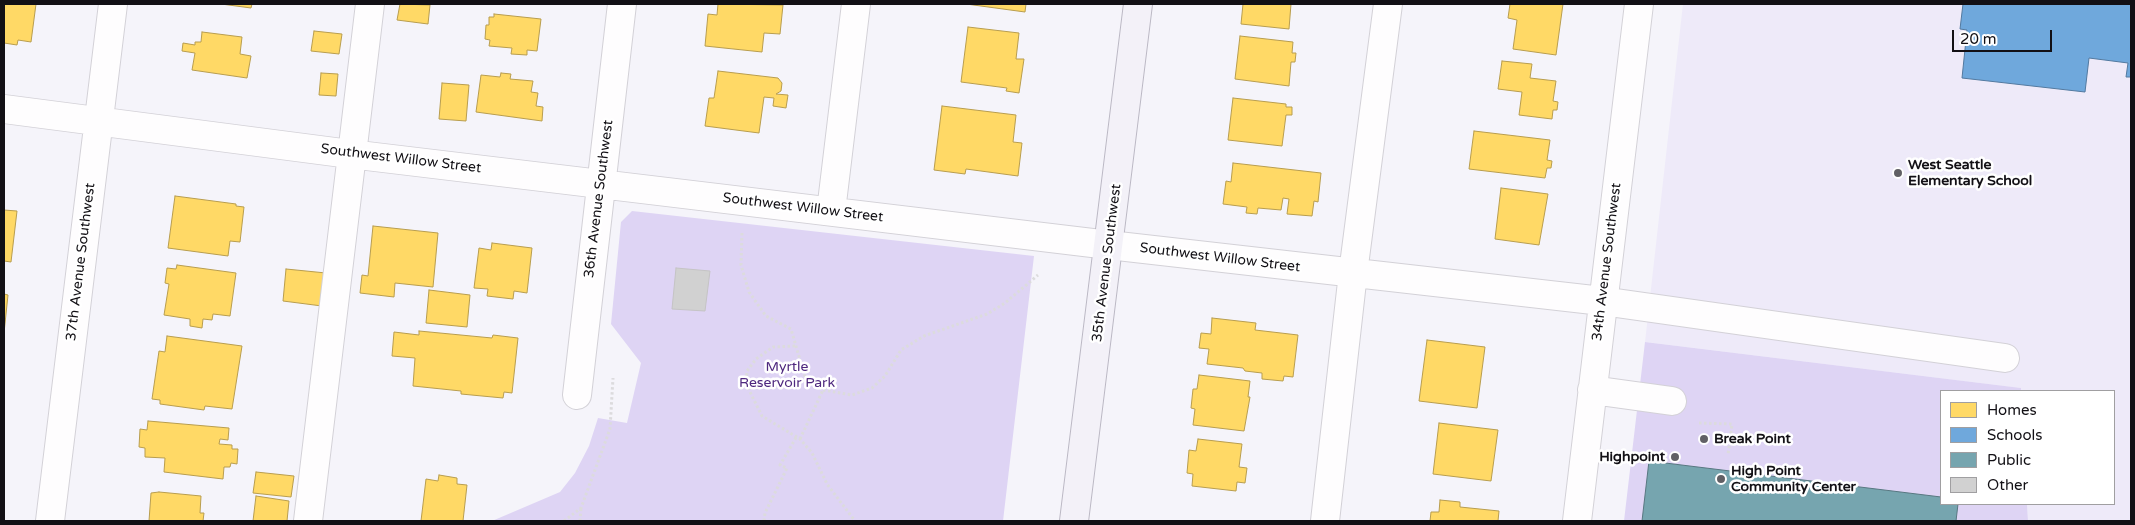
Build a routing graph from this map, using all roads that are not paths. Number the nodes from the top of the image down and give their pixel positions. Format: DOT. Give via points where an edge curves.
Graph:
graph roads {
  1 [pos="113,4"];
  2 [pos="370,4"];
  3 [pos="622,4"];
  4 [pos="856,4"];
  5 [pos="1138,4"];
  6 [pos="1388,4"];
  7 [pos="1639,4"];
  8 [pos="4,109"];
  9 [pos="98,120"];
  10 [pos="350,154"];
  11 [pos="600,183"];
  12 [pos="831,211"];
  13 [pos="1109,245"];
  14 [pos="1353,273"];
  15 [pos="1602,301"];
  16 [pos="2005,358"];
  17 [pos="1592,390"];
  18 [pos="577,395"];
  19 [pos="1672,401"];
  20 [pos="50,521"];
  21 [pos="308,521"];
  22 [pos="1074,521"];
  23 [pos="1325,521"];
  24 [pos="1577,521"];
  1 -- 9 [label="street, 37th Avenue Southwest"];
  2 -- 10 [label="street"];
  3 -- 11 [label="street, 36th Avenue Southwest"];
  4 -- 12 [label="street"];
  5 -- 13 [label="main road, 35th Avenue Southwest"];
  6 -- 14 [label="street"];
  7 -- 15 [label="street, 34th Avenue Southwest"];
  8 -- 9 [label="street, Southwest Willow Street"];
  9 -- 10 [label="street, Southwest Willow Street"];
  9 -- 20 [label="street, 37th Avenue Southwest"];
  10 -- 11 [label="street, Southwest Willow Street"];
  10 -- 21 [label="street"];
  11 -- 12 [label="street, Southwest Willow Street"];
  11 -- 18 [label="street, 36th Avenue Southwest"];
  12 -- 13 [label="street, Southwest Willow Street"];
  13 -- 14 [label="street, Southwest Willow Street"];
  13 -- 22 [label="main road, 35th Avenue Southwest"];
  14 -- 15 [label="street, Southwest Willow Street"];
  14 -- 23 [label="street"];
  15 -- 16 [label="street, Southwest Willow Street"];
  15 -- 17 [label="street, 34th Avenue Southwest"];
  17 -- 19 [label="street"];
  17 -- 24 [label="street, 34th Avenue Southwest"];
}
